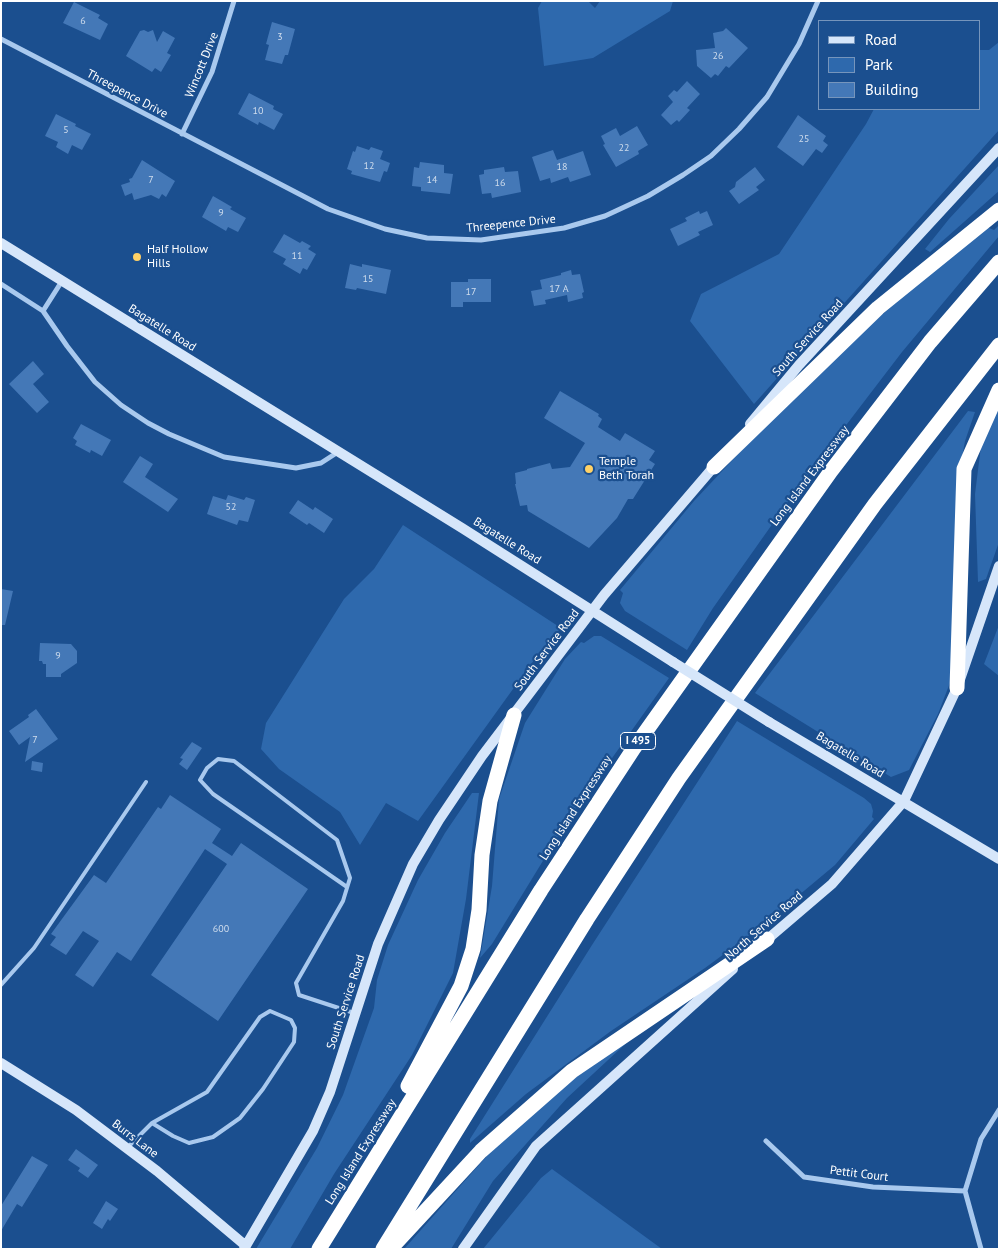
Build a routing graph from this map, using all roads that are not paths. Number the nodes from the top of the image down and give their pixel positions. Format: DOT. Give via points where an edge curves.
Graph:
graph roads {
  1 [pos="234,1"];
  2 [pos="818,1"];
  3 [pos="1,39"];
  4 [pos="182,134"];
  5 [pos="999,148"];
  6 [pos="999,210"];
  7 [pos="1,243"];
  8 [pos="999,262"];
  9 [pos="62,281"];
  10 [pos="1,284"];
  11 [pos="43,310"];
  12 [pos="999,345"];
  13 [pos="999,390"];
  14 [pos="338,452"];
  15 [pos="714,467"];
  16 [pos="999,566"];
  17 [pos="592,611"];
  18 [pos="957,688"];
  19 [pos="514,715"];
  20 [pos="146,782"];
  21 [pos="904,801"];
  22 [pos="999,859"];
  23 [pos="347,887"];
  24 [pos="767,939"];
  25 [pos="1,985"];
  26 [pos="356,1013"];
  27 [pos="1,1063"];
  28 [pos="999,1110"];
  29 [pos="152,1123"];
  30 [pos="766,1141"];
  31 [pos="127,1148"];
  32 [pos="965,1191"];
  33 [pos="321,1246"];
  34 [pos="245,1248"];
  35 [pos="383,1249"];
  36 [pos="390,1249"];
  37 [pos="463,1249"];
  38 [pos="981,1249"];
  1 -- 4 [label="street, Wincott Drive" via="212,72"];
  2 -- 4 [label="street, Threepence Drive" via="799,44 767,96 710,156 648,196 606,216 564,228 481,240 427,238 385,229 328,209"];
  3 -- 4 [label="street, Threepence Drive"];
  5 -- 15 [label="main road, South Service Road" via="799,365"];
  6 -- 15 [label="highway" via="878,308"];
  7 -- 9 [label="main road, Bagatelle Road"];
  8 -- 33 [label="highway, Long Island Expressway / I 495" via="930,342 831,471 634,748 541,890"];
  9 -- 11 [label="street"];
  9 -- 14 [label="main road, Bagatelle Road"];
  10 -- 11 [label="street"];
  11 -- 14 [label="street" via="95,382 121,405 169,434 224,457 296,468 321,463"];
  12 -- 35 [label="highway" via="875,504 679,778 587,919"];
  13 -- 18 [label="highway" via="964,469"];
  14 -- 17 [label="main road, Bagatelle Road"];
  15 -- 17 [label="main road, South Service Road"];
  16 -- 18 [label="main road, North Service Road"];
  17 -- 19 [label="main road, South Service Road"];
  17 -- 21 [label="main road, Bagatelle Road, bridge" via="769,722"];
  18 -- 21 [label="main road, North Service Road"];
  19 -- 26 [label="main road, South Service Road" via="482,756 413,864 378,944"];
  19 -- 33 [label="highway" via="490,801 473,949 461,986"];
  20 -- 25 [label="lane" via="34,948"];
  21 -- 22 [label="main road, Bagatelle Road"];
  21 -- 24 [label="main road, North Service Road" via="832,884"];
  23 -- 23 [label="lane" via="350,878 337,840 234,761 218,759 207,768 200,780 213,794"];
  23 -- 26 [label="lane" via="343,901 296,983 299,995"];
  24 -- 36 [label="highway" via="572,1071 481,1151"];
  24 -- 37 [label="main road, North Service Road" via="536,1146"];
  26 -- 34 [label="main road, South Service Road" via="330,1092 313,1131"];
  27 -- 31 [label="main road, Burrs Lane" via="76,1110"];
  28 -- 32 [label="street" via="982,1139"];
  29 -- 29 [label="lane" via="207,1092 260,1017 270,1012 291,1020 296,1028 294,1042 240,1118 213,1137 189,1143"];
  29 -- 31 [label="lane"];
  30 -- 32 [label="street, Pettit Court" via="804,1177 873,1187"];
  31 -- 34 [label="main road, Burrs Lane"];
  32 -- 38 [label="street"];
}
